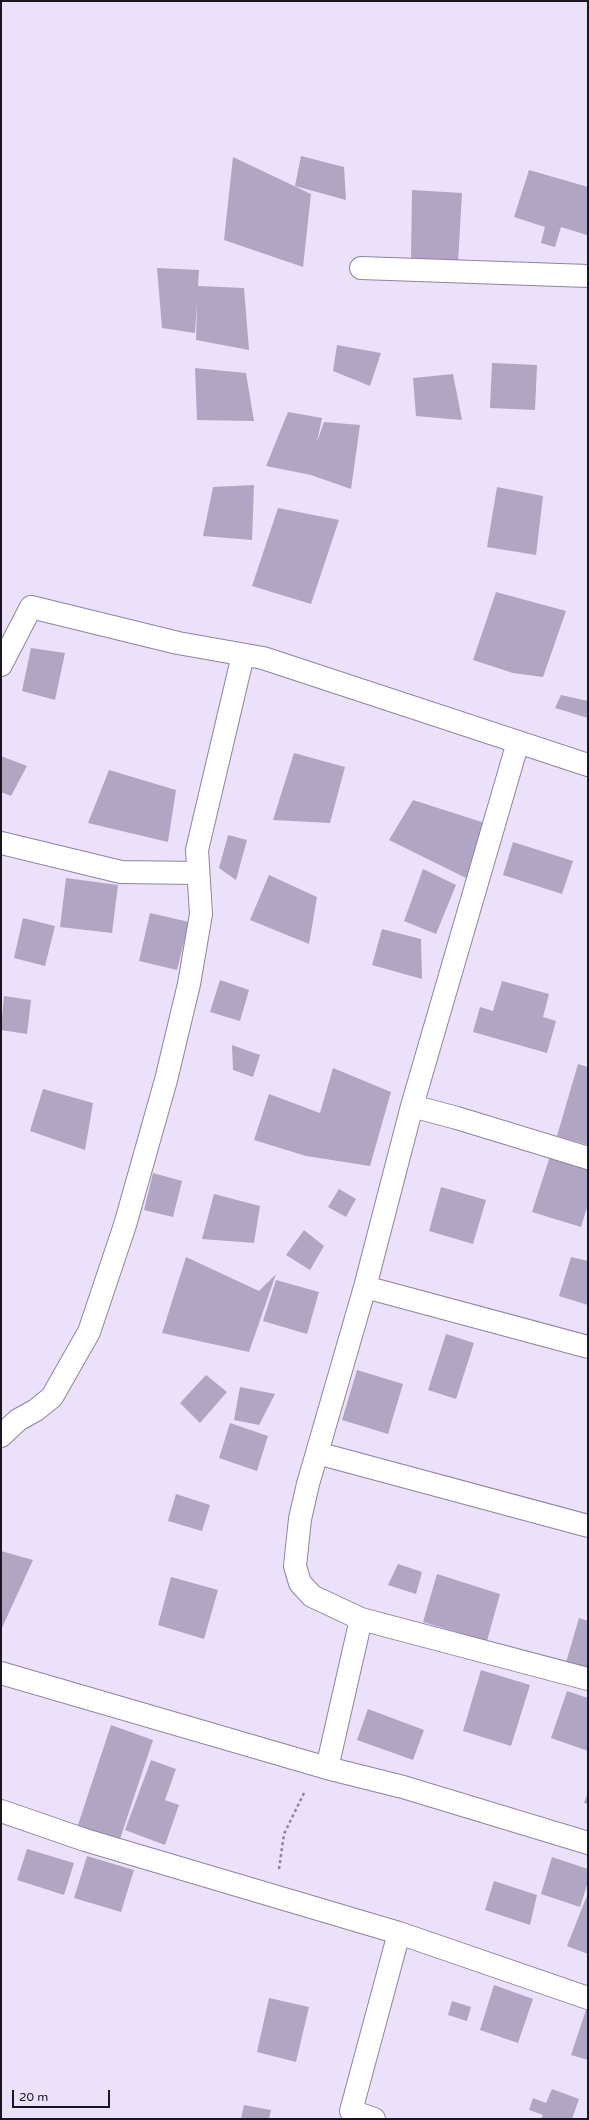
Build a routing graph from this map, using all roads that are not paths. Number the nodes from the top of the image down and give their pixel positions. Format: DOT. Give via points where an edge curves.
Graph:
graph roads {
  1 [pos="361,268"];
  2 [pos="588,276"];
  3 [pos="243,655"];
  4 [pos="1,665"];
  5 [pos="518,742"];
  6 [pos="588,765"];
  7 [pos="1,843"];
  8 [pos="197,874"];
  9 [pos="412,1106"];
  10 [pos="588,1158"];
  11 [pos="365,1287"];
  12 [pos="588,1347"];
  13 [pos="1,1436"];
  14 [pos="317,1453"];
  15 [pos="588,1526"];
  16 [pos="361,1619"];
  17 [pos="1,1673"];
  18 [pos="588,1679"];
  19 [pos="327,1768"];
  20 [pos="1,1811"];
  21 [pos="588,1843"];
  22 [pos="399,1934"];
  23 [pos="588,1998"];
  24 [pos="374,2119"];
  1 -- 2 [label="street"];
  3 -- 4 [label="street" via="178,643 31,607"];
  3 -- 5 [label="street" via="263,658"];
  3 -- 8 [label="street" via="197,850"];
  5 -- 6 [label="street"];
  5 -- 9 [label="street"];
  7 -- 8 [label="street" via="121,872"];
  8 -- 13 [label="street" via="201,914 166,1080 125,1225 97,1310 89,1332 52,1397 18,1420"];
  9 -- 10 [label="street"];
  9 -- 11 [label="street"];
  11 -- 12 [label="street"];
  11 -- 14 [label="street"];
  14 -- 15 [label="street"];
  14 -- 16 [label="street" via="300,1519 295,1566 297,1576 312,1596"];
  16 -- 18 [label="street"];
  16 -- 19 [label="street"];
  17 -- 19 [label="street"];
  19 -- 21 [label="street" via="403,1786"];
  20 -- 22 [label="street" via="85,1840"];
  22 -- 23 [label="street"];
  22 -- 24 [label="street" via="351,2111"];
}
